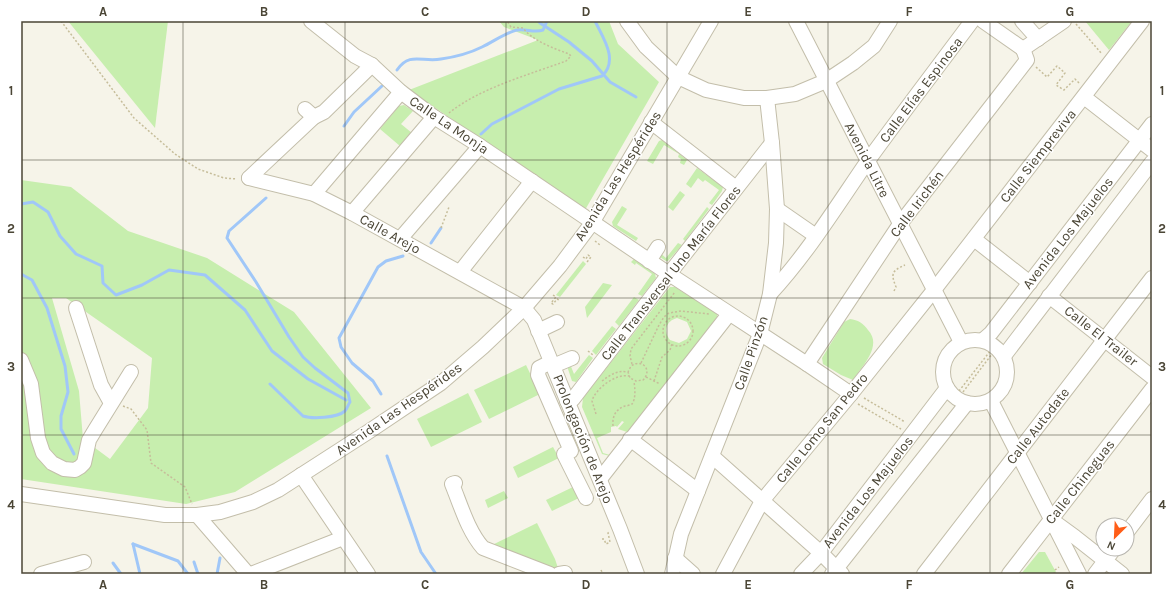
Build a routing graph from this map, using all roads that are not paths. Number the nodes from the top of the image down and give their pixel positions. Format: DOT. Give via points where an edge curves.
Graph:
graph roads {
  1 [pos="312,21"];
  2 [pos="627,21"];
  3 [pos="711,21"];
  4 [pos="796,21"];
  5 [pos="890,21"];
  6 [pos="972,21"];
  7 [pos="983,21"];
  8 [pos="1022,21"];
  9 [pos="1064,21"];
  10 [pos="1142,21"];
  11 [pos="1038,39"];
  12 [pos="1025,54"];
  13 [pos="372,65"];
  14 [pos="678,77"];
  15 [pos="826,81"];
  16 [pos="401,92"];
  17 [pos="1086,93"];
  18 [pos="767,98"];
  19 [pos="437,119"];
  20 [pos="652,122"];
  21 [pos="1152,124"];
  22 [pos="1139,140"];
  23 [pos="772,143"];
  24 [pos="480,146"];
  25 [pos="1152,150"];
  26 [pos="868,162"];
  27 [pos="1152,162"];
  28 [pos="532,181"];
  29 [pos="736,188"];
  30 [pos="314,194"];
  31 [pos="777,209"];
  32 [pos="352,213"];
  33 [pos="592,222"];
  34 [pos="900,224"];
  35 [pos="816,236"];
  36 [pos="400,239"];
  37 [pos="974,239"];
  38 [pos="658,247"];
  39 [pos="649,261"];
  40 [pos="460,272"];
  41 [pos="669,274"];
  42 [pos="1152,278"];
  43 [pos="1030,283"];
  44 [pos="934,290"];
  45 [pos="770,294"];
  46 [pos="1049,296"];
  47 [pos="76,308"];
  48 [pos="524,308"];
  49 [pos="729,314"];
  50 [pos="557,322"];
  51 [pos="538,331"];
  52 [pos="760,334"];
  53 [pos="1105,339"];
  54 [pos="961,342"];
  55 [pos="994,347"];
  56 [pos="572,358"];
  57 [pos="21,360"];
  58 [pos="552,364"];
  59 [pos="807,364"];
  60 [pos="131,372"];
  61 [pos="1152,377"];
  62 [pos="1152,389"];
  63 [pos="854,397"];
  64 [pos="956,397"];
  65 [pos="567,401"];
  66 [pos="990,401"];
  67 [pos="111,403"];
  68 [pos="630,439"];
  69 [pos="1017,453"];
  70 [pos="712,456"];
  71 [pos="301,475"];
  72 [pos="600,479"];
  73 [pos="455,483"];
  74 [pos="698,491"];
  75 [pos="21,494"];
  76 [pos="586,498"];
  77 [pos="1152,499"];
  78 [pos="762,501"];
  79 [pos="196,515"];
  80 [pos="1051,520"];
  81 [pos="1135,521"];
  82 [pos="343,538"];
  83 [pos="821,553"];
  84 [pos="1108,557"];
  85 [pos="675,558"];
  86 [pos="1105,561"];
  87 [pos="84,562"];
  88 [pos="837,572"];
  89 [pos="41,574"];
  90 [pos="250,574"];
  91 [pos="368,574"];
  92 [pos="550,574"];
  93 [pos="637,574"];
  94 [pos="672,574"];
  95 [pos="693,574"];
  96 [pos="723,574"];
  97 [pos="801,574"];
  98 [pos="924,574"];
  99 [pos="1009,574"];
  100 [pos="1079,574"];
  101 [pos="1095,574"];
  102 [pos="1122,574"];
  1 -- 13 [label="street, Calle La Monja" via="355,56"];
  2 -- 14 [label="street" via="646,47"];
  3 -- 14 [label="street, Avenida Las Hespérides"];
  4 -- 15 [label="street, Avenida Litre"];
  5 -- 15 [label="street" via="874,46"];
  6 -- 26 [label="street, Calle Elías Espinosa"];
  7 -- 12 [label="street"];
  8 -- 11 [label="street"];
  9 -- 11 [label="street, Calle Irichén"];
  10 -- 17 [label="street, Calle Siempreviva"];
  11 -- 12 [label="street, Calle Irichén"];
  12 -- 34 [label="street, Calle Irichén"];
  13 -- 16 [label="street, Calle La Monja"];
  13 -- 30 [label="street, Calle Arejo" via="324,112 309,113 249,178"];
  14 -- 18 [label="street" via="706,90 744,98"];
  14 -- 20 [label="street, Avenida Las Hespérides"];
  15 -- 18 [label="street" via="795,94"];
  15 -- 26 [label="street, Avenida Litre"];
  16 -- 19 [label="street, Calle La Monja"];
  16 -- 30 [label="street"];
  17 -- 22 [label="street"];
  17 -- 37 [label="street, Calle Siempreviva"];
  18 -- 23 [label="street, Calle Pinzón"];
  19 -- 24 [label="street, Calle La Monja"];
  19 -- 32 [label="street"];
  20 -- 29 [label="street"];
  20 -- 33 [label="street, Avenida Las Hespérides"];
  21 -- 22 [label="street, Avenida Los Majuelos"];
  22 -- 25 [label="street"];
  22 -- 43 [label="street, Avenida Los Majuelos"];
  23 -- 29 [label="street, Calle Transversal Uno María Flores"];
  23 -- 31 [label="street, Calle Pinzón"];
  24 -- 28 [label="street, Calle La Monja"];
  24 -- 36 [label="street"];
  26 -- 34 [label="street, Avenida Litre"];
  26 -- 35 [label="street, Calle Elías Espinosa"];
  27 -- 46 [label="street, Avenida Los Majuelos"];
  28 -- 33 [label="street, Calle La Monja"];
  28 -- 40 [label="street"];
  29 -- 41 [label="street, Calle Transversal Uno María Flores"];
  30 -- 32 [label="street, Calle Arejo"];
  31 -- 35 [label="street"];
  31 -- 45 [label="street, Calle Pinzón"];
  32 -- 36 [label="street, Calle Arejo"];
  33 -- 39 [label="street, Calle La Monja"];
  33 -- 48 [label="street, Avenida Las Hespérides" via="560,266"];
  34 -- 44 [label="street, Avenida Litre"];
  34 -- 59 [label="street, Calle Irichén"];
  35 -- 45 [label="street, Calle Elías Espinosa"];
  36 -- 40 [label="street, Calle Arejo"];
  37 -- 43 [label="street"];
  37 -- 44 [label="street, Calle Siempreviva"];
  38 -- 39 [label="street"];
  39 -- 41 [label="street, Calle La Monja"];
  40 -- 48 [label="street, Calle Arejo"];
  41 -- 49 [label="street, Calle La Monja"];
  41 -- 65 [label="street, Calle Transversal Uno María Flores" via="574,399"];
  42 -- 53 [label="street, Calle Autodate"];
  43 -- 55 [label="street, Avenida Los Majuelos" via="992,333"];
  44 -- 54 [label="street, Avenida Litre"];
  44 -- 63 [label="street, Calle Lomo San Pedro"];
  45 -- 52 [label="street, Calle Pinzón"];
  46 -- 53 [label="street, Calle El Trailer"];
  46 -- 55 [label="street, Avenida Los Majuelos"];
  47 -- 67 [label="street" via="101,385"];
  48 -- 51 [label="street, Prolongación de Arejo" via="534,320"];
  48 -- 71 [label="street, Avenida Las Hespérides" via="441,383"];
  49 -- 52 [label="street, Calle La Monja"];
  49 -- 68 [label="street"];
  50 -- 51 [label="street"];
  51 -- 58 [label="street, Prolongación de Arejo"];
  52 -- 59 [label="street, Calle La Monja"];
  52 -- 70 [label="street, Calle Pinzón"];
  53 -- 61 [label="street, Calle El Trailer"];
  53 -- 69 [label="street, Calle Autodate"];
  54 -- 55 [label="street" via="970,340"];
  54 -- 64 [label="street" via="948,353 943,366 944,379"];
  55 -- 66 [label="street" via="1007,364 1008,378 1002,392"];
  56 -- 58 [label="street"];
  57 -- 67 [label="street" via="31,384 38,438 43,452 52,463 75,470 84,463 89,440"];
  58 -- 65 [label="street, Prolongación de Arejo"];
  58 -- 76 [label="street" via="539,368 538,375 571,451 564,454"];
  59 -- 63 [label="street, Calle La Monja"];
  60 -- 67 [label="street"];
  62 -- 80 [label="street, Calle Chineguas"];
  63 -- 78 [label="street, Calle Lomo San Pedro"];
  64 -- 66 [label="street" via="978,404"];
  64 -- 83 [label="street, Avenida Los Majuelos"];
  64 -- 88 [label="street, Avenida Los Majuelos"];
  65 -- 72 [label="street, Prolongación de Arejo"];
  66 -- 69 [label="street"];
  68 -- 72 [label="street"];
  68 -- 74 [label="street"];
  69 -- 80 [label="street"];
  69 -- 98 [label="street, Calle Autodate"];
  70 -- 74 [label="street, Calle Pinzón"];
  70 -- 78 [label="street"];
  71 -- 79 [label="street, Avenida Las Hespérides" via="253,502 220,512"];
  71 -- 82 [label="street"];
  72 -- 93 [label="street, Prolongación de Arejo"];
  73 -- 92 [label="street" via="452,484 471,529 483,548"];
  74 -- 85 [label="street, Calle Pinzón" via="681,534"];
  75 -- 79 [label="street, Avenida Las Hespérides" via="165,515"];
  77 -- 81 [label="street"];
  78 -- 83 [label="street"];
  78 -- 96 [label="street, Calle Lomo San Pedro"];
  79 -- 90 [label="street"];
  80 -- 86 [label="street"];
  80 -- 99 [label="street, Calle Chineguas"];
  80 -- 100 [label="street"];
  82 -- 90 [label="street"];
  82 -- 91 [label="street"];
  83 -- 88 [label="street"];
  83 -- 97 [label="street, Avenida Los Majuelos"];
  84 -- 86 [label="street"];
  85 -- 94 [label="street, Calle Pinzón"];
  85 -- 95 [label="street"];
  86 -- 101 [label="street"];
  86 -- 102 [label="street"];
  87 -- 89 [label="street"];
}
